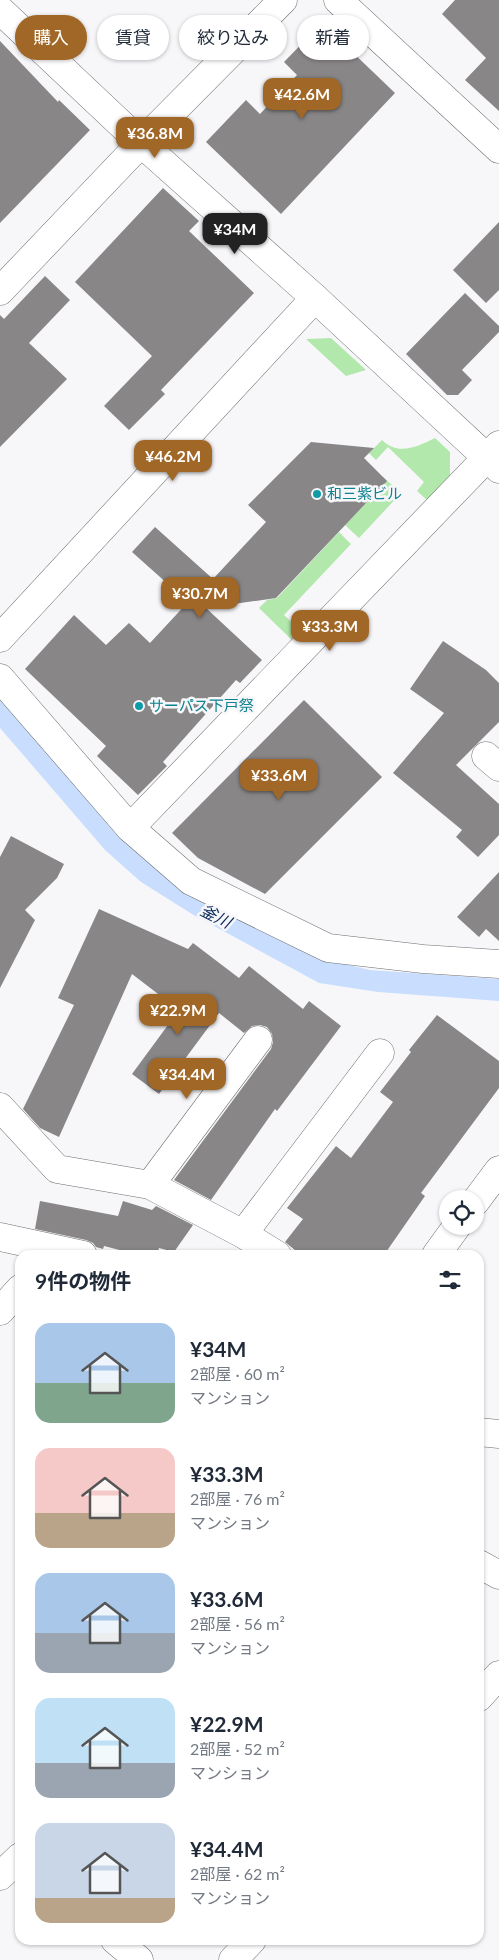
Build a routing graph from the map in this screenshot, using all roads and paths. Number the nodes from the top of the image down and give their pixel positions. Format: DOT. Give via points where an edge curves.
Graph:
graph roads {
  1 [pos="283,0"];
  2 [pos="338,0"];
  3 [pos="0,10"];
  4 [pos="141,143"];
  5 [pos="499,149"];
  6 [pos="5,276"];
  7 [pos="314,298"];
  8 [pos="495,458"];
  9 [pos="0,638"];
  10 [pos="0,678"];
  11 [pos="130,828"];
  12 [pos="499,964"];
  13 [pos="258,1040"];
  14 [pos="380,1052"];
  15 [pos="0,1107"];
  16 [pos="499,1170"];
  17 [pos="150,1185"];
  18 [pos="484,1190"];
  19 [pos="243,1234"];
  20 [pos="450,1235"];
  21 [pos="0,1237"];
  22 [pos="49,1250"];
  23 [pos="268,1250"];
  24 [pos="440,1250"];
  25 [pos="15,1294"];
  26 [pos="0,1311"];
  27 [pos="484,1432"];
  28 [pos="499,1434"];
  29 [pos="484,1567"];
  30 [pos="499,1575"];
  31 [pos="499,1675"];
  32 [pos="484,1692"];
  33 [pos="121,1945"];
  34 [pos="248,1945"];
  35 [pos="139,1960"];
  36 [pos="234,1960"];
  1 -- 4 [label="street"];
  2 -- 5 [label="street"];
  3 -- 4 [label="street"];
  4 -- 6 [label="street"];
  4 -- 7 [label="street"];
  7 -- 8 [label="street"];
  7 -- 9 [label="street"];
  8 -- 11 [label="street"];
  10 -- 11 [label="street"];
  11 -- 12 [label="street" via="191,881 328,948"];
  13 -- 17 [label="street"];
  14 -- 19 [label="street"];
  15 -- 17 [label="street" via="57,1169"];
  16 -- 18 [label="street"];
  17 -- 19 [label="street"];
  19 -- 23 [label="street"];
  20 -- 24 [label="street"];
  21 -- 22 [label="street"];
  25 -- 26 [label="street"];
  27 -- 28 [label="street"];
  29 -- 30 [label="street"];
  31 -- 32 [label="street"];
  33 -- 35 [label="street"];
  34 -- 36 [label="street"];
}
